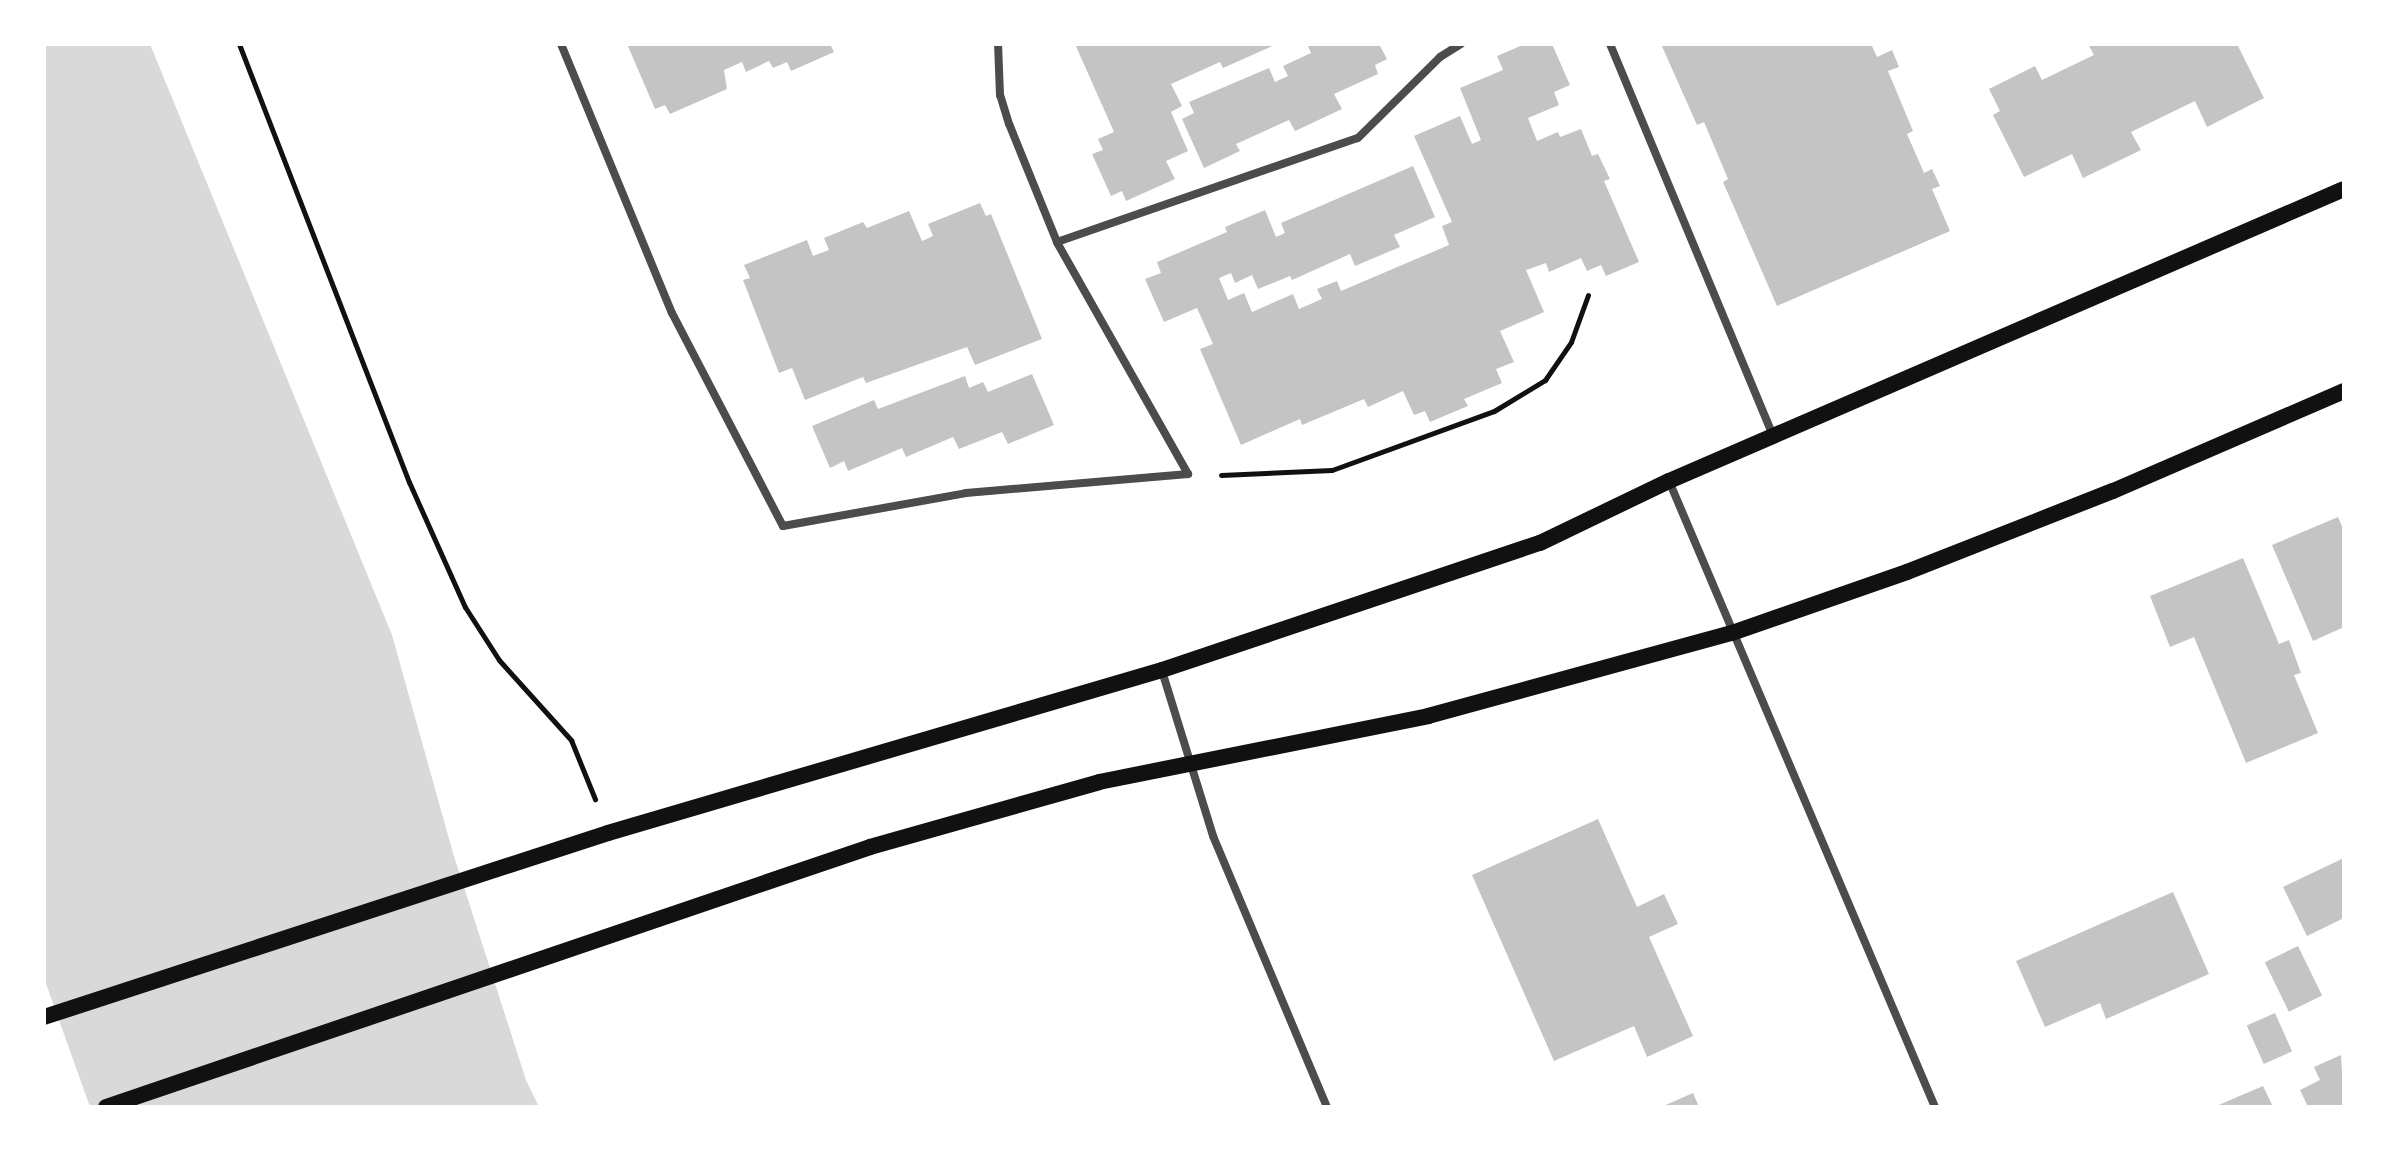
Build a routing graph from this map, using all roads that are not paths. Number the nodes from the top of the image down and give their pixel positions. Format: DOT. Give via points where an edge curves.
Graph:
graph roads {
  1 [pos="561,44"];
  2 [pos="998,44"];
  3 [pos="1461,44"];
  4 [pos="1610,44"];
  5 [pos="2344,189"];
  6 [pos="1057,242"];
  7 [pos="2344,391"];
  8 [pos="1774,436"];
  9 [pos="1669,481"];
  10 [pos="1732,633"];
  11 [pos="1162,670"];
  12 [pos="1190,764"];
  13 [pos="44,1017"];
  14 [pos="106,1107"];
  15 [pos="1327,1107"];
  16 [pos="1935,1107"];
  1 -- 6 [label="street" via="672,313 783,526 966,493 1188,474"];
  2 -- 6 [label="street" via="1000,95"];
  3 -- 6 [label="street" via="1440,57 1358,138"];
  4 -- 8 [label="street"];
  5 -- 8 [label="main road"];
  7 -- 10 [label="main road" via="2098,497"];
  8 -- 9 [label="main road"];
  9 -- 10 [label="street"];
  9 -- 11 [label="main road" via="1540,543"];
  10 -- 12 [label="main road" via="1428,716"];
  10 -- 16 [label="street"];
  11 -- 12 [label="street"];
  11 -- 13 [label="main road" via="608,833"];
  12 -- 14 [label="main road" via="1099,782 870,847"];
  12 -- 15 [label="street" via="1213,836"];
}
